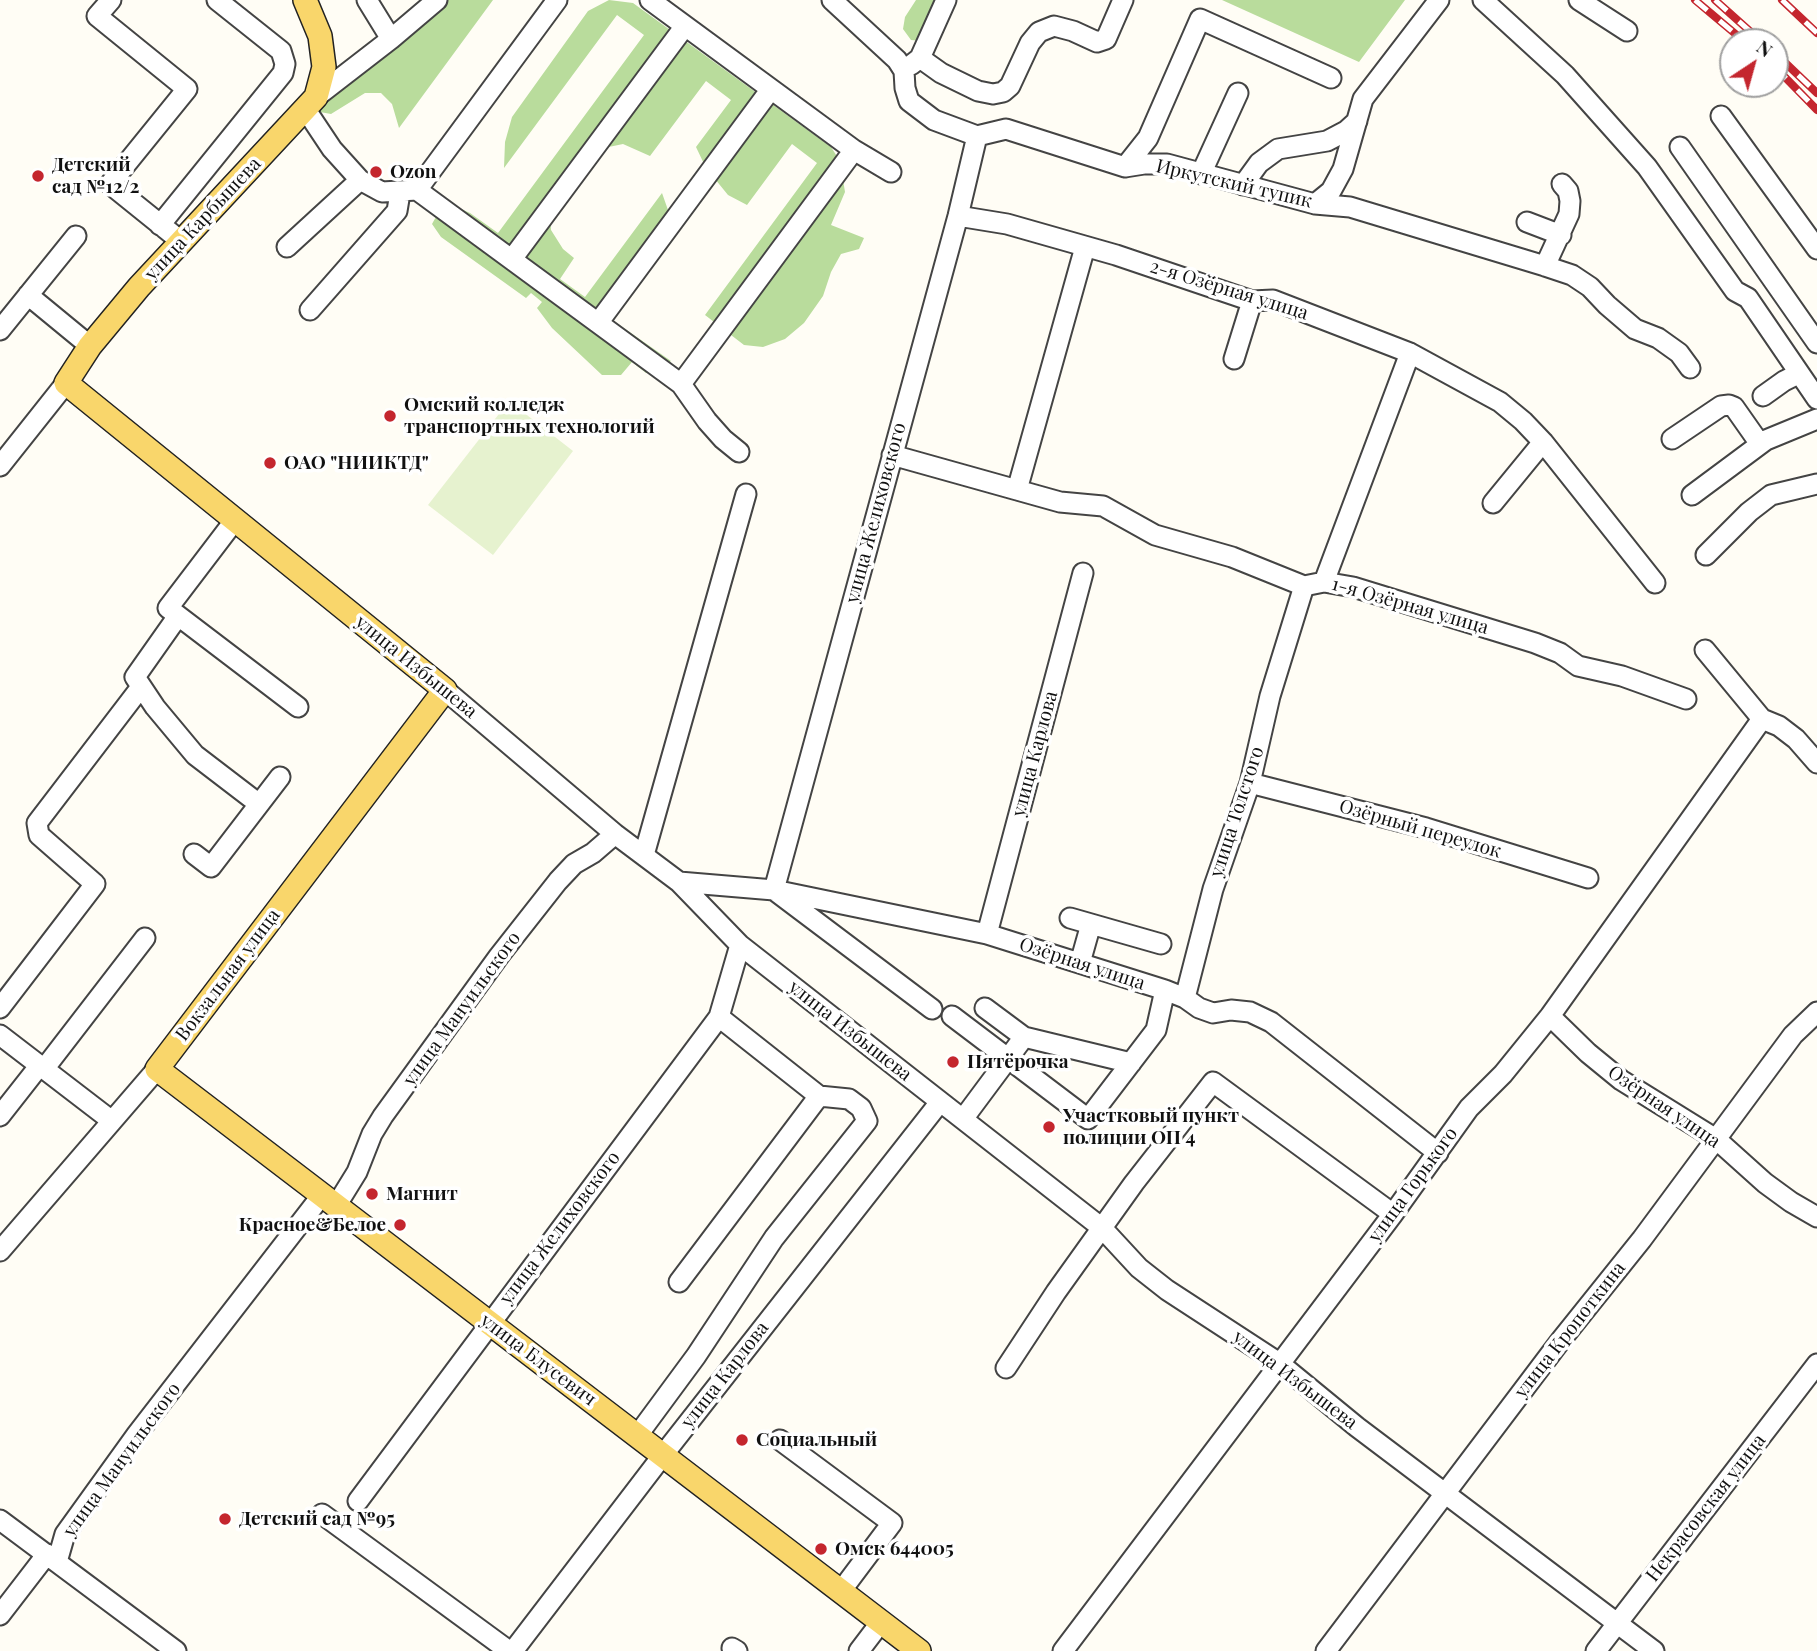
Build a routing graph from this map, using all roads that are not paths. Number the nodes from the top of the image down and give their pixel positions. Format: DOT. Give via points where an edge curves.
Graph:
graph roads {
  1 [pos="110,0"];
  2 [pos="218,0"];
  3 [pos="305,0"];
  4 [pos="367,0"];
  5 [pos="557,0"];
  6 [pos="650,0"];
  7 [pos="832,0"];
  8 [pos="947,0"];
  9 [pos="1123,0"];
  10 [pos="1439,0"];
  11 [pos="1483,0"];
  12 [pos="1579,0"];
  13 [pos="432,2"];
  14 [pos="685,26"];
  15 [pos="1627,31"];
  16 [pos="391,39"];
  17 [pos="920,58"];
  18 [pos="904,71"];
  19 [pos="1331,78"];
  20 [pos="771,89"];
  21 [pos="1238,93"];
  22 [pos="311,103"];
  23 [pos="1721,116"];
  24 [pos="1357,121"];
  25 [pos="976,136"];
  26 [pos="1680,147"];
  27 [pos="854,150"];
  28 [pos="1125,167"];
  29 [pos="891,172"];
  30 [pos="1201,174"];
  31 [pos="360,180"];
  32 [pos="1562,184"];
  33 [pos="1243,185"];
  34 [pos="417,190"];
  35 [pos="397,191"];
  36 [pos="1315,204"];
  37 [pos="958,216"];
  38 [pos="1527,222"];
  39 [pos="160,225"];
  40 [pos="1561,235"];
  41 [pos="76,236"];
  42 [pos="182,242"];
  43 [pos="287,247"];
  44 [pos="1085,247"];
  45 [pos="1817,249"];
  46 [pos="512,260"];
  47 [pos="1545,266"];
  48 [pos="28,295"];
  49 [pos="1252,301"];
  50 [pos="310,310"];
  51 [pos="598,323"];
  52 [pos="0,330"];
  53 [pos="1817,343"];
  54 [pos="90,346"];
  55 [pos="1410,353"];
  56 [pos="1234,359"];
  57 [pos="1690,368"];
  58 [pos="1801,376"];
  59 [pos="66,383"];
  60 [pos="681,384"];
  61 [pos="1763,396"];
  62 [pos="1817,399"];
  63 [pos="1817,419"];
  64 [pos="1672,439"];
  65 [pos="1543,442"];
  66 [pos="1760,444"];
  67 [pos="739,452"];
  68 [pos="892,455"];
  69 [pos="0,467"];
  70 [pos="1817,484"];
  71 [pos="1017,490"];
  72 [pos="746,494"];
  73 [pos="1692,495"];
  74 [pos="1493,503"];
  75 [pos="235,520"];
  76 [pos="1706,555"];
  77 [pos="1083,573"];
  78 [pos="1324,582"];
  79 [pos="1655,583"];
  80 [pos="1304,586"];
  81 [pos="178,616"];
  82 [pos="1705,650"];
  83 [pos="141,687"];
  84 [pos="445,690"];
  85 [pos="1686,699"];
  86 [pos="298,707"];
  87 [pos="1762,719"];
  88 [pos="1817,763"];
  89 [pos="280,777"];
  90 [pos="1250,783"];
  91 [pos="259,804"];
  92 [pos="615,834"];
  93 [pos="194,854"];
  94 [pos="644,855"];
  95 [pos="1588,878"];
  96 [pos="679,882"];
  97 [pos="774,890"];
  98 [pos="1070,918"];
  99 [pos="1091,924"];
  100 [pos="987,934"];
  101 [pos="145,938"];
  102 [pos="1161,944"];
  103 [pos="740,945"];
  104 [pos="1080,963"];
  105 [pos="1165,990"];
  106 [pos="1185,998"];
  107 [pos="0,1008"];
  108 [pos="985,1008"];
  109 [pos="932,1009"];
  110 [pos="1817,1012"];
  111 [pos="952,1016"];
  112 [pos="1550,1016"];
  113 [pos="719,1017"];
  114 [pos="0,1035"];
  115 [pos="1024,1037"];
  116 [pos="1008,1059"];
  117 [pos="1131,1063"];
  118 [pos="42,1067"];
  119 [pos="157,1069"];
  120 [pos="819,1096"];
  121 [pos="940,1102"];
  122 [pos="0,1116"];
  123 [pos="963,1119"];
  124 [pos="112,1121"];
  125 [pos="1716,1139"];
  126 [pos="1438,1153"];
  127 [pos="329,1200"];
  128 [pos="1393,1214"];
  129 [pos="1817,1217"];
  130 [pos="1102,1228"];
  131 [pos="0,1251"];
  132 [pos="679,1283"];
  133 [pos="489,1323"];
  134 [pos="1279,1363"];
  135 [pos="1817,1364"];
  136 [pos="1006,1368"];
  137 [pos="637,1436"];
  138 [pos="780,1440"];
  139 [pos="663,1455"];
  140 [pos="1444,1493"];
  141 [pos="358,1501"];
  142 [pos="321,1514"];
  143 [pos="0,1520"];
  144 [pos="52,1558"];
  145 [pos="841,1591"];
  146 [pos="0,1615"];
  147 [pos="881,1622"];
  148 [pos="1618,1622"];
  149 [pos="176,1651"];
  150 [pos="511,1651"];
  151 [pos="859,1651"];
  152 [pos="919,1651"];
  153 [pos="1063,1651"];
  154 [pos="1326,1651"];
  155 [pos="1596,1651"];
  156 [pos="1654,1651"];
  1 -- 39 [label="street" via="97,16 187,89 110,184"];
  2 -- 39 [label="street" via="281,51 283,73"];
  3 -- 22 [label="main road" via="320,36 324,67"];
  4 -- 16 [label="street"];
  5 -- 34 [label="street"];
  6 -- 14 [label="street"];
  7 -- 18 [label="street, Иркутский тупик"];
  8 -- 17 [label="street"];
  9 -- 17 [label="street" via="1106,39 1097,42 1054,26 1039,32 1003,92 978,91"];
  10 -- 24 [label="street" via="1363,99"];
  11 -- 58 [label="street" via="1565,75 1647,167 1735,291 1748,298"];
  12 -- 15 [label="street"];
  13 -- 16 [label="street, улица Карбышева"];
  14 -- 20 [label="street"];
  14 -- 46 [label="street"];
  16 -- 22 [label="street, улица Карбышева"];
  17 -- 18 [label="street"];
  18 -- 25 [label="street, Иркутский тупик" via="909,101 933,120"];
  19 -- 28 [label="street" via="1200,19 1148,138"];
  20 -- 27 [label="street"];
  20 -- 51 [label="street"];
  21 -- 30 [label="street"];
  22 -- 31 [label="street" via="332,149"];
  22 -- 42 [label="main road, улица Карбышева"];
  23 -- 45 [label="street"];
  24 -- 33 [label="street" via="1327,141 1278,149 1259,163"];
  24 -- 36 [label="street" via="1343,169 1331,191"];
  25 -- 28 [label="street, Иркутский тупик" via="1006,129"];
  25 -- 37 [label="street, улица Желиховского"];
  26 -- 53 [label="street"];
  27 -- 29 [label="street"];
  27 -- 60 [label="street"];
  28 -- 30 [label="street, Иркутский тупик" via="1167,164"];
  30 -- 33 [label="street, Иркутский тупик"];
  31 -- 35 [label="street" via="382,192"];
  31 -- 43 [label="street"];
  32 -- 40 [label="street" via="1570,201"];
  33 -- 36 [label="street, Иркутский тупик"];
  34 -- 35 [label="street"];
  34 -- 46 [label="street"];
  35 -- 50 [label="street" via="397,211"];
  36 -- 47 [label="street, Иркутский тупик" via="1350,206"];
  37 -- 44 [label="street, 2-я Озёрная улица" via="1007,224"];
  37 -- 68 [label="street, улица Желиховского"];
  38 -- 40 [label="street"];
  39 -- 42 [label="street"];
  40 -- 47 [label="street"];
  41 -- 48 [label="street"];
  42 -- 54 [label="main road, улица Карбышева"];
  44 -- 49 [label="street, 2-я Озёрная улица"];
  44 -- 71 [label="street"];
  46 -- 51 [label="street"];
  47 -- 57 [label="street, Иркутский тупик" via="1590,287 1635,329 1658,338"];
  48 -- 52 [label="street"];
  48 -- 54 [label="street"];
  49 -- 55 [label="street, 2-я Озёрная улица" via="1273,300"];
  49 -- 56 [label="street"];
  51 -- 60 [label="street"];
  54 -- 59 [label="main road, улица Карбышева"];
  55 -- 65 [label="street, 2-я Озёрная улица" via="1500,402"];
  55 -- 78 [label="street"];
  58 -- 61 [label="street"];
  58 -- 62 [label="street"];
  59 -- 69 [label="street, улица Карбышева"];
  59 -- 75 [label="main road, улица Избышева"];
  60 -- 67 [label="street" via="707,421"];
  63 -- 66 [label="street"];
  64 -- 66 [label="street" via="1729,405"];
  65 -- 74 [label="street"];
  65 -- 79 [label="street, 2-я Озёрная улица"];
  66 -- 73 [label="street"];
  68 -- 71 [label="street, 1-я Озёрная улица"];
  68 -- 97 [label="street, улица Желиховского"];
  70 -- 76 [label="street" via="1771,495"];
  71 -- 80 [label="street, 1-я Озёрная улица" via="1060,502 1103,506 1155,535 1232,557"];
  72 -- 94 [label="street"];
  75 -- 81 [label="street" via="168,608"];
  75 -- 84 [label="main road, улица Избышева"];
  77 -- 100 [label="street, улица Карлова"];
  78 -- 80 [label="street, 1-я Озёрная улица"];
  78 -- 85 [label="street, 1-я Озёрная улица" via="1535,643 1578,666"];
  80 -- 90 [label="street, улица Толстого" via="1270,696"];
  81 -- 83 [label="street" via="135,677"];
  81 -- 86 [label="street"];
  82 -- 87 [label="street"];
  83 -- 91 [label="street" via="195,755"];
  83 -- 107 [label="street" via="37,823 39,835 95,884"];
  84 -- 92 [label="street, улица Избышева"];
  84 -- 119 [label="main road, Вокзальная улица"];
  87 -- 88 [label="street" via="1796,739"];
  87 -- 112 [label="street, улица Горького"];
  89 -- 91 [label="street"];
  90 -- 95 [label="street, Озёрный переулок" via="1426,828"];
  90 -- 106 [label="street, улица Толстого" via="1213,889"];
  91 -- 93 [label="street" via="211,867"];
  92 -- 94 [label="street, улица Избышева"];
  92 -- 127 [label="street, улица Мануильского" via="574,864 499,956 383,1116 357,1172"];
  94 -- 96 [label="street, улица Избышева"];
  96 -- 97 [label="street, Озёрная улица"];
  96 -- 103 [label="street, улица Избышева"];
  97 -- 100 [label="street, Озёрная улица"];
  97 -- 109 [label="street"];
  98 -- 99 [label="street"];
  99 -- 102 [label="street"];
  99 -- 104 [label="street"];
  100 -- 104 [label="street, Озёрная улица"];
  101 -- 118 [label="street"];
  103 -- 113 [label="street, улица Желиховского"];
  103 -- 121 [label="street, улица Избышева"];
  104 -- 105 [label="street, Озёрная улица"];
  105 -- 106 [label="street, Озёрная улица"];
  105 -- 117 [label="street" via="1156,1030"];
  106 -- 126 [label="street, Озёрная улица" via="1213,1013 1250,1012 1271,1022"];
  108 -- 115 [label="street"];
  110 -- 125 [label="street, улица Кропоткина" via="1793,1035"];
  111 -- 116 [label="street"];
  112 -- 125 [label="street, Озёрная улица" via="1621,1080"];
  112 -- 126 [label="street, улица Горького" via="1469,1108"];
  113 -- 120 [label="street"];
  113 -- 133 [label="street, улица Желиховского"];
  114 -- 118 [label="street"];
  115 -- 116 [label="street"];
  115 -- 117 [label="street"];
  116 -- 117 [label="street" via="1088,1119"];
  116 -- 123 [label="street"];
  118 -- 122 [label="street"];
  118 -- 124 [label="street"];
  119 -- 124 [label="street, Вокзальная улица"];
  119 -- 127 [label="main road, улица Блусевич"];
  120 -- 132 [label="street"];
  120 -- 137 [label="street" via="849,1099 861,1108 867,1121 774,1238"];
  121 -- 123 [label="street, улица Избышева"];
  121 -- 139 [label="street, улица Карлова"];
  123 -- 130 [label="street, улица Избышева"];
  124 -- 131 [label="street, Вокзальная улица"];
  125 -- 129 [label="street, Озёрная улица" via="1765,1183"];
  125 -- 140 [label="street, улица Кропоткина"];
  126 -- 128 [label="street, улица Горького"];
  127 -- 133 [label="main road, улица Блусевич"];
  127 -- 144 [label="street, улица Мануильского" via="121,1456"];
  128 -- 130 [label="street" via="1213,1082"];
  128 -- 134 [label="street, улица Горького"];
  130 -- 134 [label="street, улица Избышева" via="1167,1290"];
  130 -- 136 [label="street"];
  133 -- 137 [label="main road, улица Блусевич"];
  133 -- 141 [label="street, улица Желиховского"];
  134 -- 140 [label="street, улица Избышева"];
  134 -- 153 [label="street, улица Горького"];
  135 -- 148 [label="street, Некрасовская улица"];
  137 -- 139 [label="main road, улица Блусевич"];
  138 -- 145 [label="street" via="892,1523"];
  139 -- 145 [label="main road, улица Блусевич"];
  139 -- 150 [label="street, улица Карлова"];
  140 -- 148 [label="street, улица Избышева"];
  140 -- 154 [label="street, улица Кропоткина"];
  142 -- 150 [label="street"];
  143 -- 144 [label="street"];
  144 -- 146 [label="street, улица Мануильского"];
  144 -- 149 [label="street"];
  145 -- 147 [label="main road, улица Блусевич"];
  147 -- 151 [label="street"];
  147 -- 152 [label="main road, улица Блусевич"];
  148 -- 155 [label="street, Некрасовская улица"];
  148 -- 156 [label="street, улица Избышева"];
}
